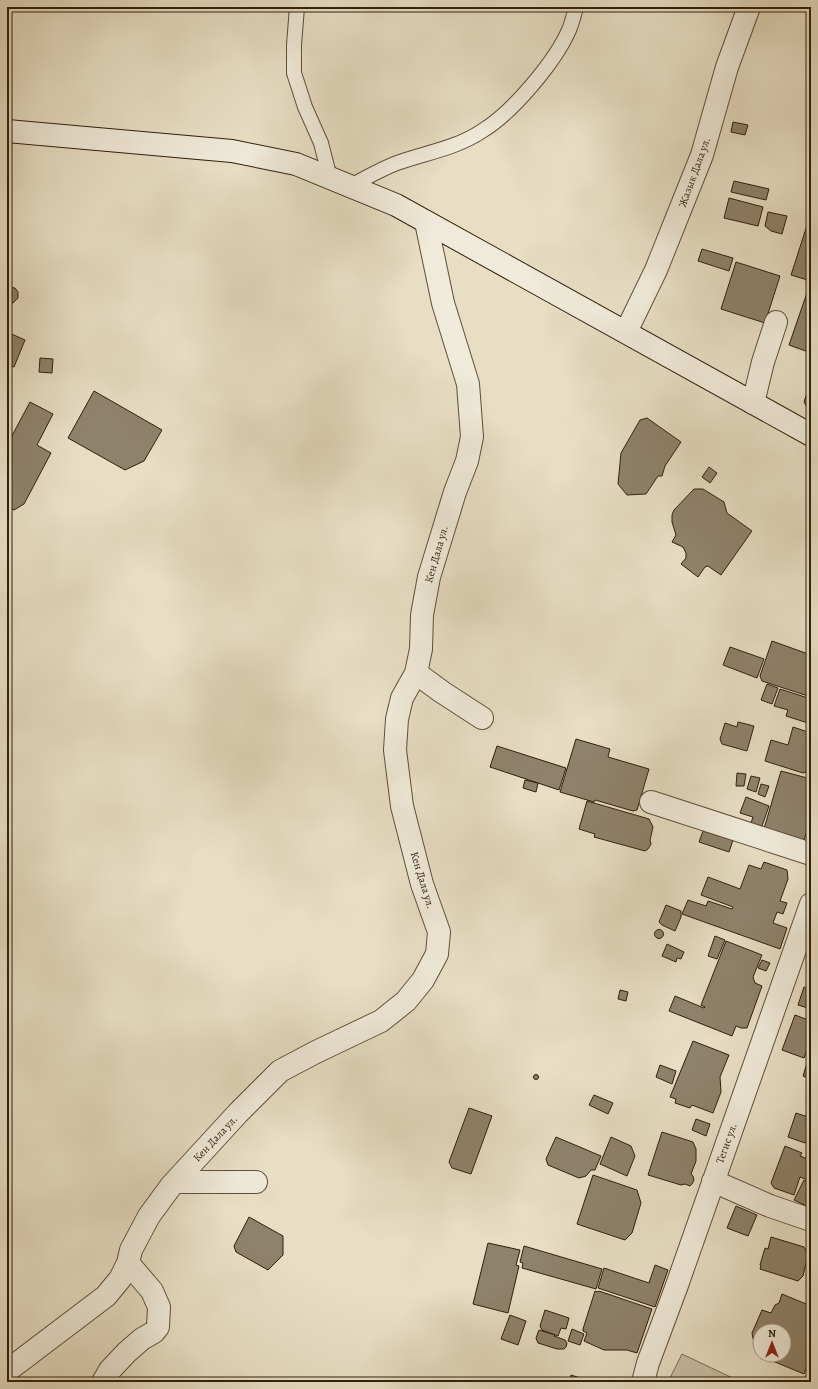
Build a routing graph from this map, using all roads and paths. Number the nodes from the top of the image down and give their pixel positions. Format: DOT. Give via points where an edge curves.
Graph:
graph roads {
  1 [pos="297,7"];
  2 [pos="576,7"];
  3 [pos="749,7"];
  4 [pos="7,131"];
  5 [pos="330,178"];
  6 [pos="350,186"];
  7 [pos="426,222"];
  8 [pos="776,322"];
  9 [pos="626,332"];
  10 [pos="752,403"];
  11 [pos="811,435"];
  12 [pos="416,673"];
  13 [pos="482,718"];
  14 [pos="651,802"];
  15 [pos="811,854"];
  16 [pos="811,904"];
  17 [pos="713,1181"];
  18 [pos="175,1182"];
  19 [pos="256,1182"];
  20 [pos="811,1220"];
  21 [pos="128,1263"];
  22 [pos="7,1370"];
  23 [pos="103,1382"];
  24 [pos="642,1382"];
  1 -- 5 [label="lane" via="294,73 321,144"];
  2 -- 6 [label="lane" via="569,30 553,57 505,114 476,135 395,164"];
  3 -- 9 [label="street, Жазык Дала ул." via="727,67 702,155 656,270"];
  4 -- 5 [label="street" via="232,151 296,164"];
  5 -- 6 [label="street"];
  6 -- 7 [label="street" via="396,205"];
  7 -- 9 [label="street"];
  7 -- 12 [label="street, Кен Дала ул." via="443,303 468,384 472,437 467,461 429,576"];
  8 -- 10 [label="street"];
  9 -- 10 [label="street"];
  10 -- 11 [label="street"];
  12 -- 13 [label="street"];
  12 -- 18 [label="street, Кен Дала ул." via="402,698 397,719 395,750 402,806 422,884 439,932 437,954 423,980 406,1001 381,1021 280,1071"];
  14 -- 15 [label="street"];
  16 -- 17 [label="street, Тегис ул."];
  17 -- 20 [label="street" via="770,1206"];
  17 -- 24 [label="street, Тегис ул."];
  18 -- 19 [label="street"];
  18 -- 21 [label="street, Кен Дала ул." via="149,1216 131,1250"];
  21 -- 22 [label="street, Кен Дала ул." via="120,1279 106,1296"];
  21 -- 23 [label="street" via="152,1291 159,1307 158,1327 127,1352 110,1370"];
}
